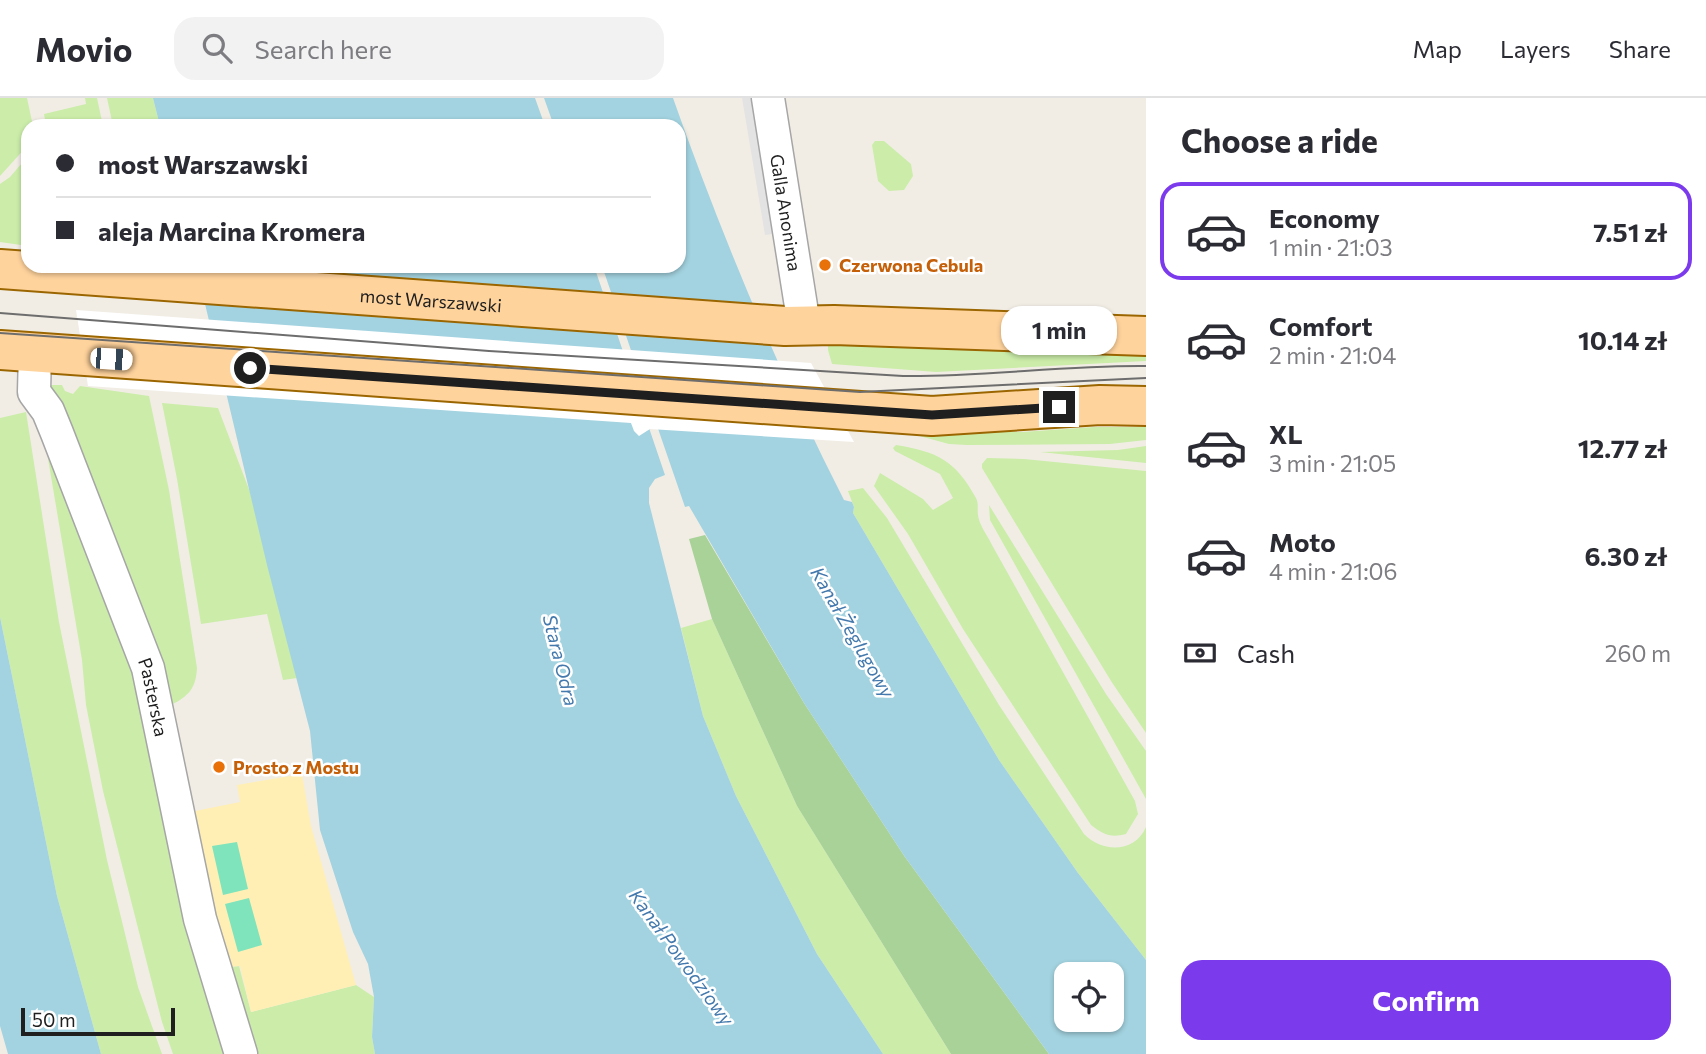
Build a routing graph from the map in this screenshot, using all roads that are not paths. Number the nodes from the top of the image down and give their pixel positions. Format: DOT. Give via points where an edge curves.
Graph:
graph roads {
  1 [pos="768,98"];
  2 [pos="0,269"];
  3 [pos="21,270"];
  4 [pos="62,273"];
  5 [pos="795,326"];
  6 [pos="1146,336"];
  7 [pos="18,351"];
  8 [pos="1100,405"];
  9 [pos="1146,406"];
  10 [pos="1146,418"];
  11 [pos="241,1054"];
  1 -- 5 [label="street, Galla Anonima"];
  2 -- 3 [label="main road, most Warszawski"];
  4 -- 5 [label="main road, most Warszawski"];
  5 -- 6 [label="main road, most Warszawski"];
  7 -- 8 [label="main road" via="932,415"];
  7 -- 11 [label="street, Pasterska" via="34,392 48,411 148,668 194,896"];
  8 -- 9 [label="main road"];
  8 -- 10 [label="street"];
}
